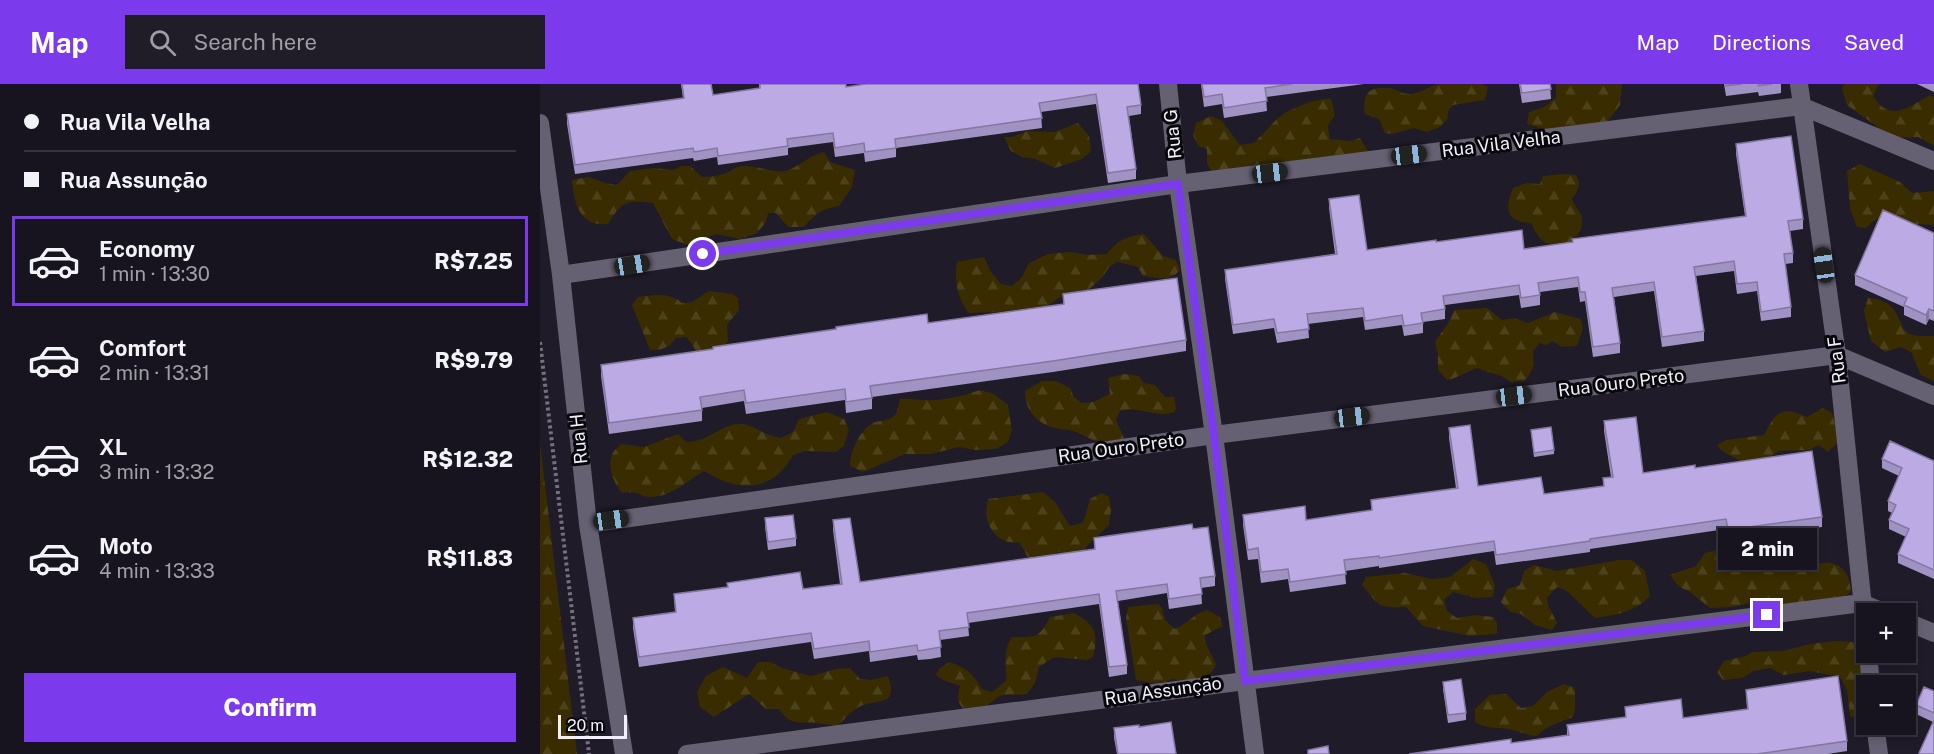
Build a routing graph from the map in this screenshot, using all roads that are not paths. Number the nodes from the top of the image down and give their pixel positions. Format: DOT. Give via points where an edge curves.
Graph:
graph roads {
  1 [pos="1168,84"];
  2 [pos="1799,84"];
  3 [pos="1802,106"];
  4 [pos="540,123"];
  5 [pos="1934,161"];
  6 [pos="1178,184"];
  7 [pos="561,275"];
  8 [pos="1837,355"];
  9 [pos="1934,396"];
  10 [pos="1214,435"];
  11 [pos="588,524"];
  12 [pos="1862,603"];
  13 [pos="1856,604"];
  14 [pos="1916,626"];
  15 [pos="1934,633"];
  16 [pos="1245,681"];
  17 [pos="1876,735"];
  18 [pos="624,754"];
  19 [pos="687,754"];
  20 [pos="1255,754"];
  21 [pos="1879,754"];
  1 -- 6 [label="street, Rua G"];
  2 -- 3 [label="street, Rua F"];
  3 -- 5 [label="street, Rua Vila Velha"];
  3 -- 6 [label="street, Rua Vila Velha"];
  3 -- 8 [label="street, Rua F"];
  4 -- 7 [label="street, Rua H"];
  6 -- 7 [label="street, Rua Vila Velha"];
  6 -- 10 [label="street, Rua G"];
  7 -- 11 [label="street, Rua H"];
  8 -- 9 [label="street"];
  8 -- 10 [label="street, Rua Ouro Preto"];
  8 -- 12 [label="street, Rua F"];
  10 -- 11 [label="street, Rua Ouro Preto"];
  10 -- 16 [label="street, Rua G"];
  11 -- 18 [label="street, Rua H"];
  13 -- 16 [label="street, Rua Assunção"];
  14 -- 15 [label="street"];
  16 -- 19 [label="street, Rua Assunção"];
  16 -- 20 [label="street, Rua G"];
  17 -- 21 [label="street"];
}
